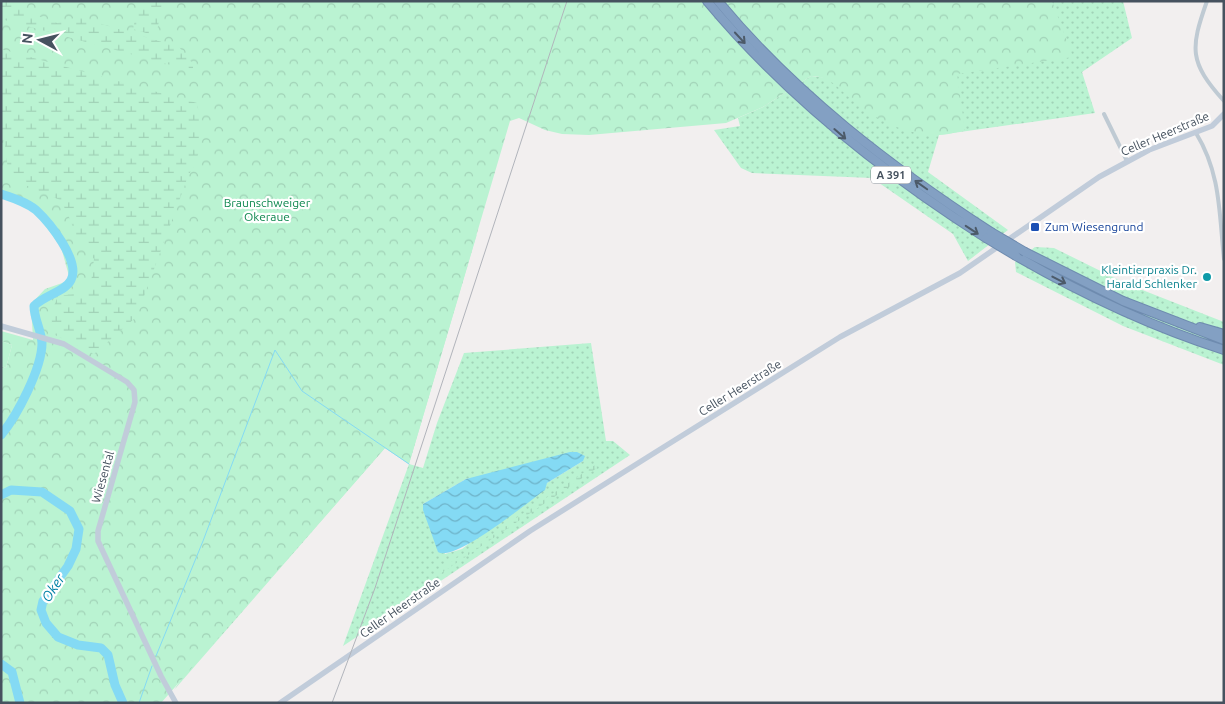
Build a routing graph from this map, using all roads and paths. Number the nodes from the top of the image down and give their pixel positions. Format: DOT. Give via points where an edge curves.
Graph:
graph roads {
  1 [pos="708,1"];
  2 [pos="718,1"];
  3 [pos="1207,1"];
  4 [pos="1224,101"];
  5 [pos="1104,114"];
  6 [pos="1224,114"];
  7 [pos="1196,133"];
  8 [pos="1127,161"];
  9 [pos="988,235"];
  10 [pos="1224,259"];
  11 [pos="1,326"];
  12 [pos="1222,336"];
  13 [pos="1222,349"];
  14 [pos="176,703"];
  15 [pos="280,703"];
  1 -- 9 [label="highway, A 391, one-way" via="804,102 887,172"];
  9 -- 2 [label="highway, A 391, one-way" via="857,138 810,96"];
  3 -- 4 [label="street" via="1196,34 1195,57 1204,77"];
  5 -- 8 [label="street"];
  6 -- 7 [label="main road, Celler Heerstraße" via="1218,122"];
  7 -- 8 [label="main road, Celler Heerstraße"];
  7 -- 10 [label="street" via="1214,171"];
  8 -- 15 [label="main road, Celler Heerstraße" via="1099,176 960,273 840,337 563,510"];
  9 -- 12 [label="highway, A 391, bridge" via="1150,313"];
  9 -- 13 [label="highway, A 391, one-way, bridge" via="1016,256 1107,303"];
  11 -- 14 [label="main road, Wiesental" via="71,348 127,382 134,390 135,402 98,540"];
}
